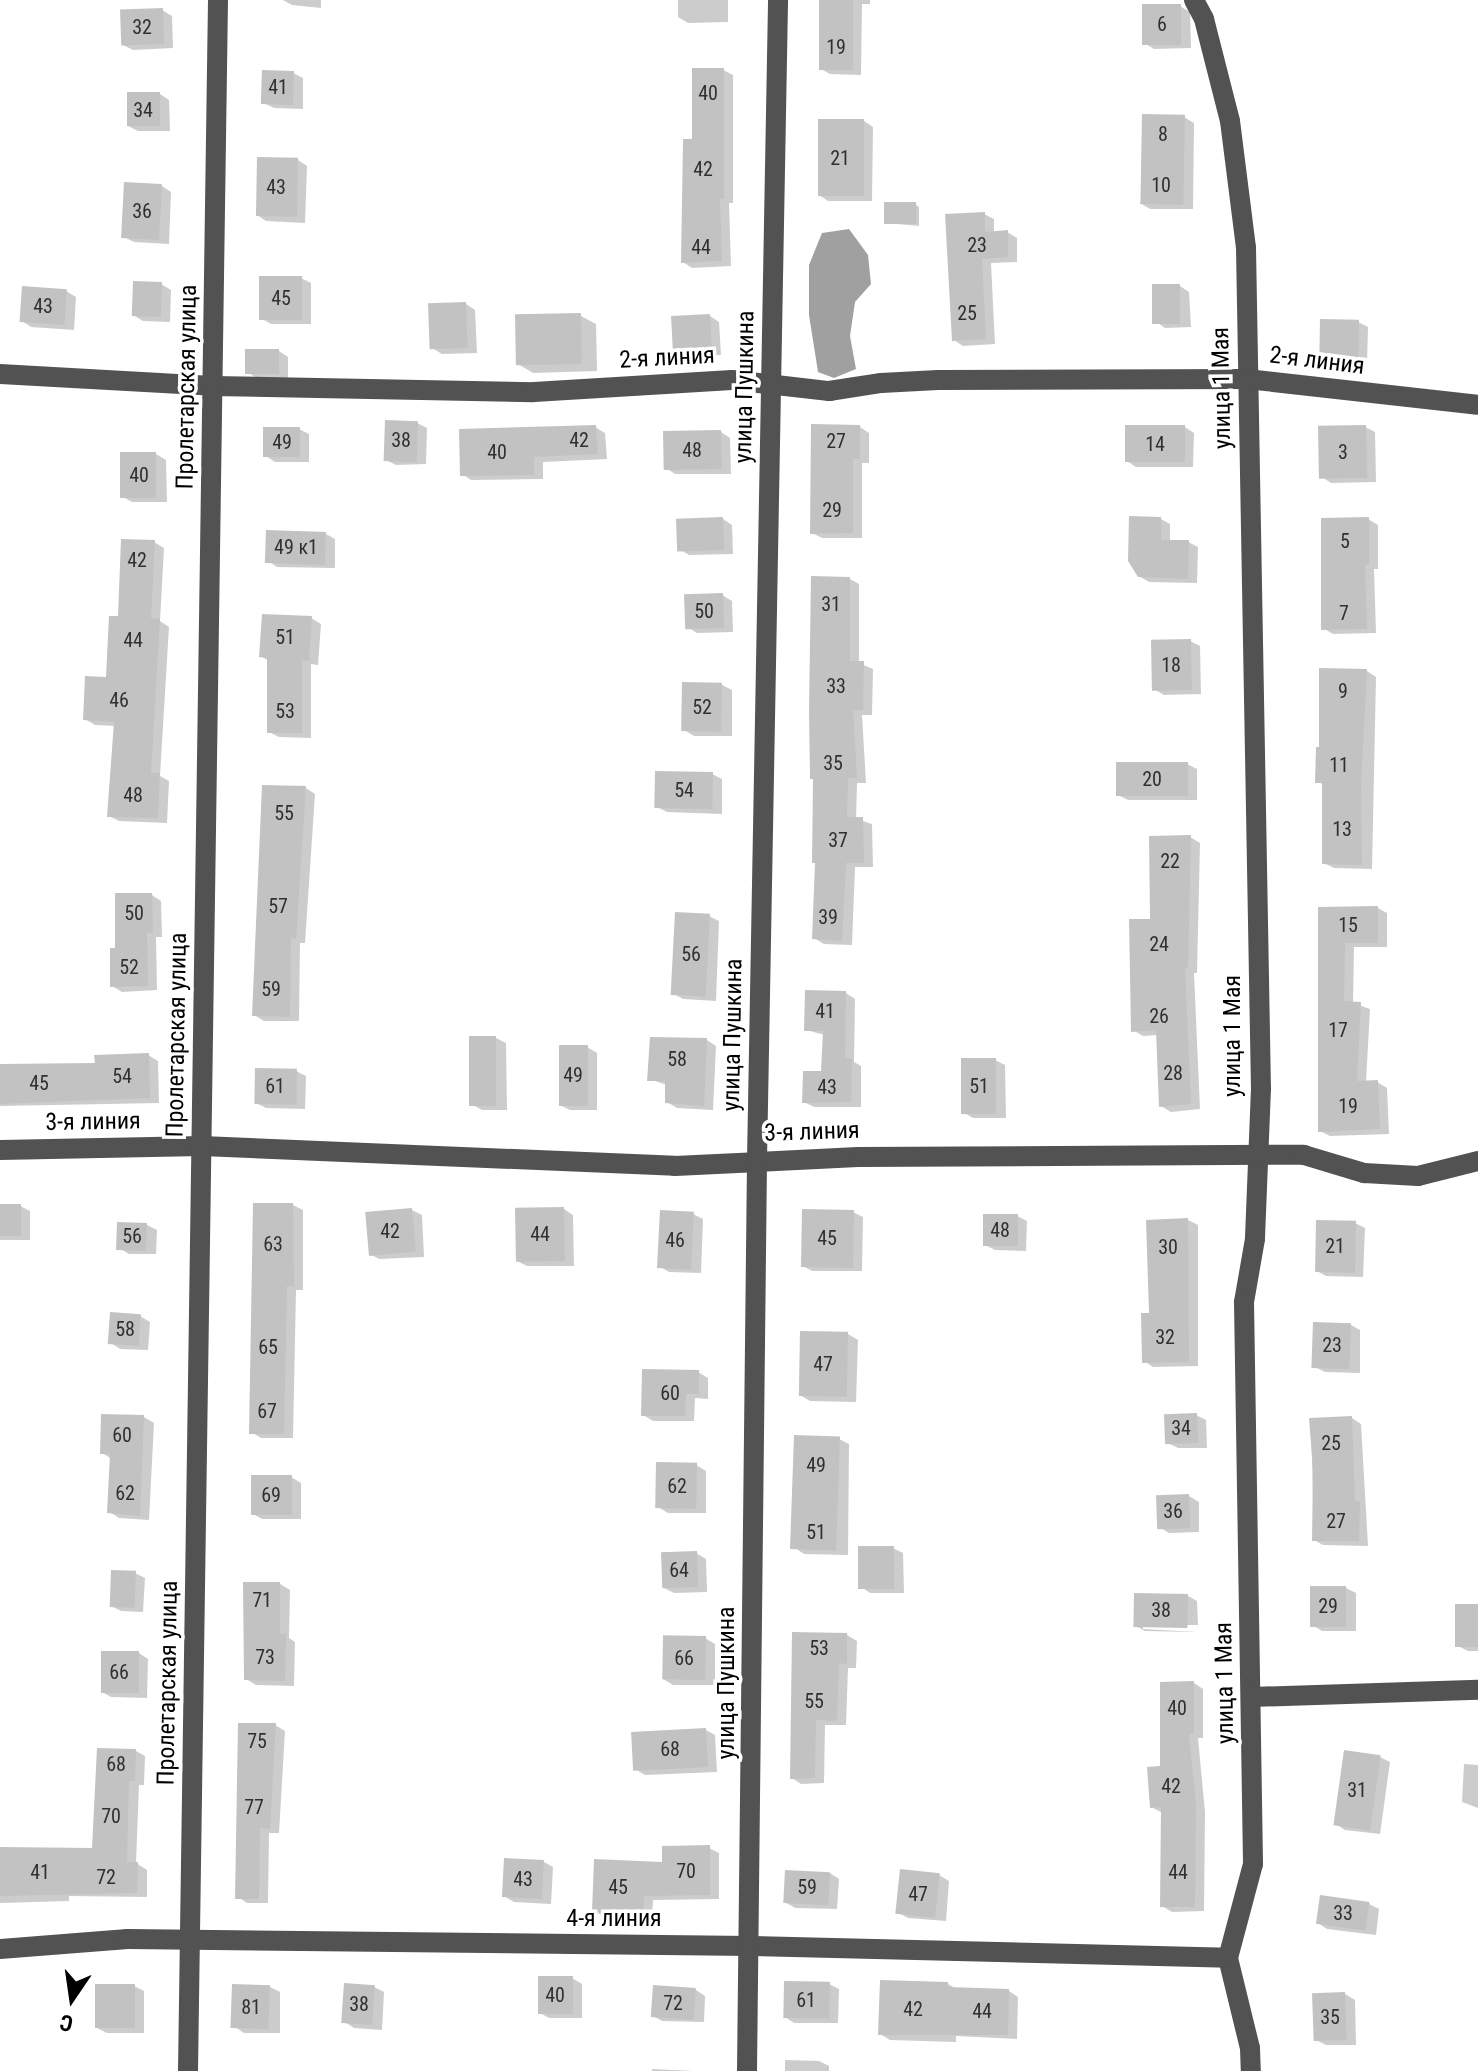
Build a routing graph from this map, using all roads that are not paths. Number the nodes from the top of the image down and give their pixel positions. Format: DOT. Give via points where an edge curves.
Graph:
graph roads {
  1 [pos="218,0"];
  2 [pos="778,0"];
  3 [pos="1194,0"];
  4 [pos="0,374"];
  5 [pos="1247,379"];
  6 [pos="213,386"];
  7 [pos="771,387"];
  8 [pos="1478,405"];
  9 [pos="202,1146"];
  10 [pos="0,1150"];
  11 [pos="1256,1155"];
  12 [pos="757,1160"];
  13 [pos="1478,1161"];
  14 [pos="1478,1690"];
  15 [pos="1251,1697"];
  16 [pos="190,1941"];
  17 [pos="750,1946"];
  18 [pos="0,1949"];
  19 [pos="1228,1958"];
  20 [pos="188,2071"];
  21 [pos="747,2071"];
  22 [pos="1251,2071"];
  1 -- 6 [label="street, Пролетарская улица"];
  2 -- 7 [label="street, улица Пушкина"];
  3 -- 5 [label="street, улица 1 Мая" via="1204,19 1230,121 1246,248"];
  4 -- 6 [label="street, 2-я линия"];
  5 -- 7 [label="street, 2-я линия" via="938,380 829,391"];
  5 -- 8 [label="street, 2-я линия"];
  5 -- 11 [label="street, улица 1 Мая" via="1261,1088"];
  6 -- 7 [label="street, 2-я линия" via="534,392 732,380"];
  6 -- 9 [label="street, Пролетарская улица"];
  7 -- 12 [label="street, улица Пушкина"];
  9 -- 10 [label="street, 3-я линия"];
  9 -- 12 [label="street, 3-я линия" via="675,1166"];
  9 -- 16 [label="street, Пролетарская улица"];
  11 -- 12 [label="street, 3-я линия"];
  11 -- 13 [label="street, 3-я линия" via="1304,1155 1364,1173 1418,1176"];
  11 -- 15 [label="street, улица 1 Мая" via="1255,1239 1244,1302"];
  12 -- 17 [label="street, улица Пушкина"];
  14 -- 15 [label="street"];
  15 -- 19 [label="street, улица 1 Мая" via="1253,1864"];
  16 -- 17 [label="street, 4-я линия"];
  16 -- 18 [label="street, 4-я линия" via="128,1939"];
  16 -- 20 [label="street, Пролетарская улица"];
  17 -- 19 [label="street, 4-я линия"];
  17 -- 21 [label="street, улица Пушкина"];
  19 -- 22 [label="street, улица 1 Мая"];
}
